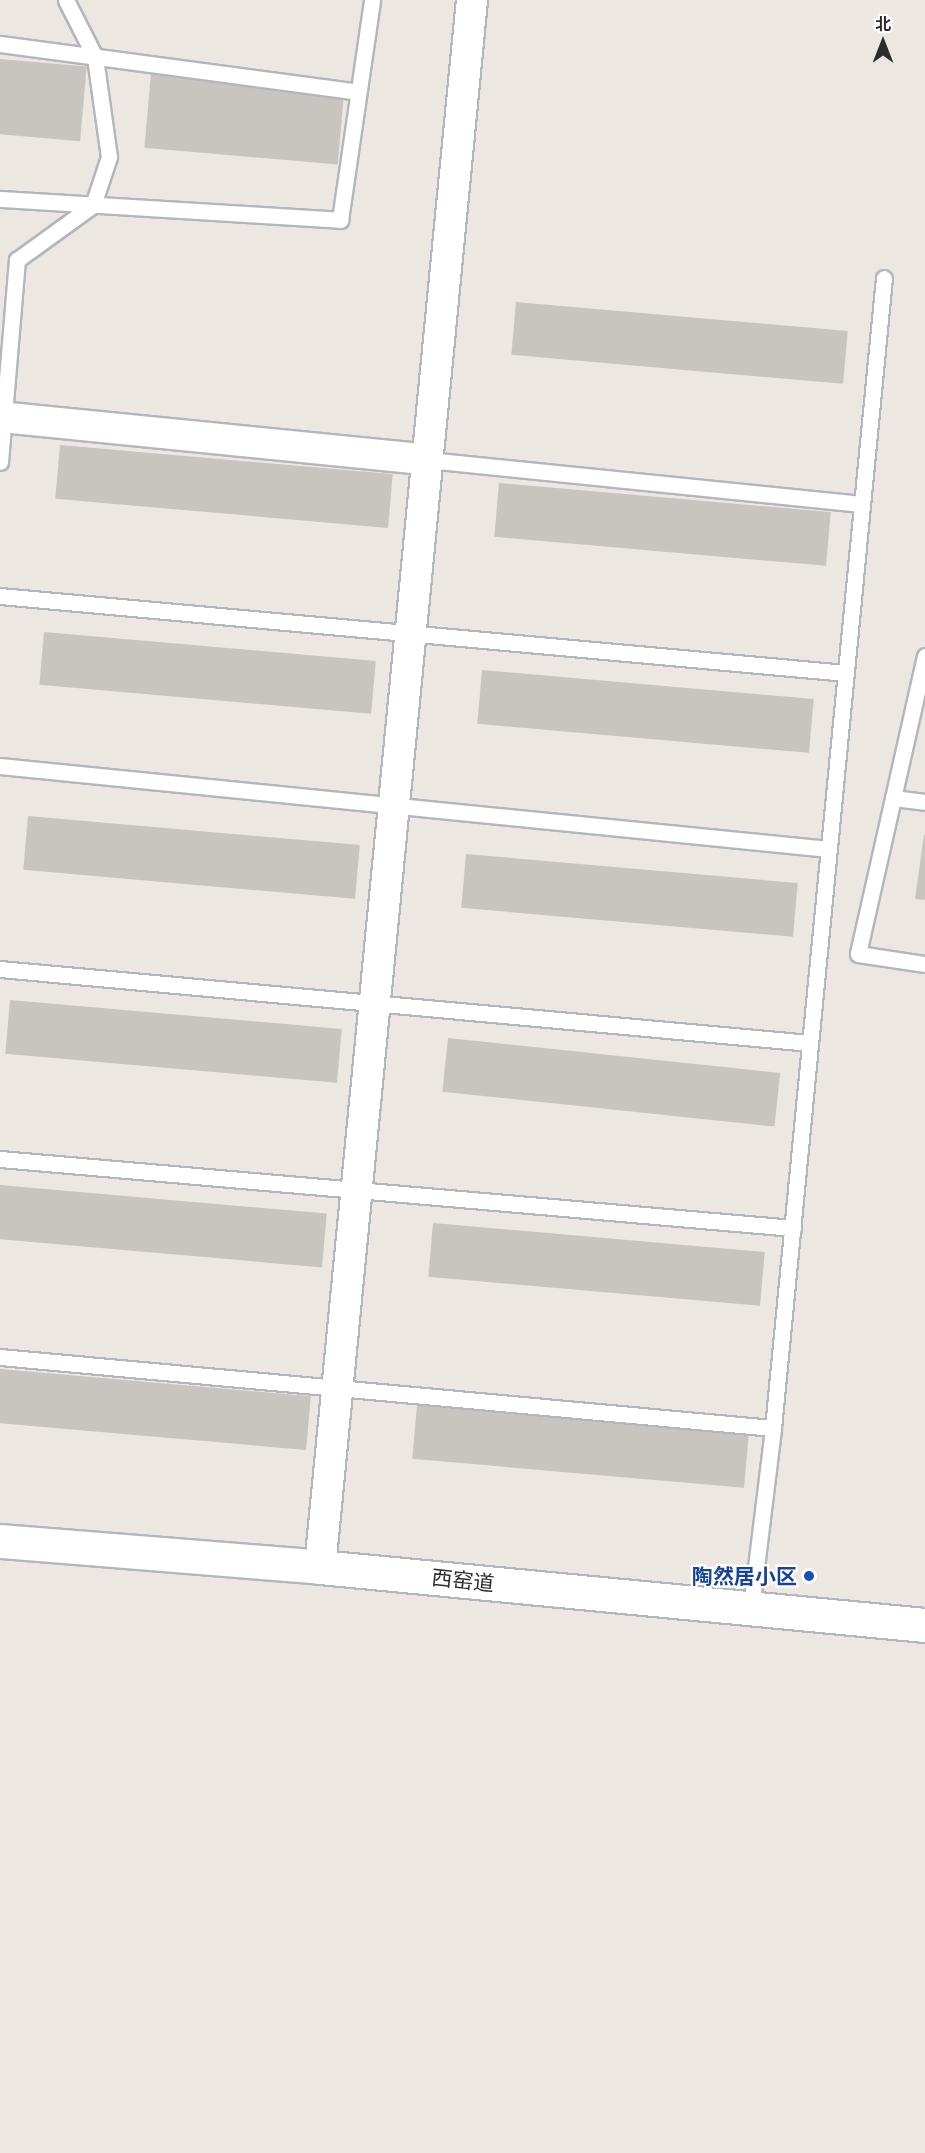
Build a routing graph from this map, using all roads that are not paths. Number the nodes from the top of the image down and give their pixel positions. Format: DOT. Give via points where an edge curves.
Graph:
graph roads {
  1 [pos="66,0"];
  2 [pos="372,0"];
  3 [pos="472,0"];
  4 [pos="0,44"];
  5 [pos="95,57"];
  6 [pos="358,92"];
  7 [pos="0,199"];
  8 [pos="93,205"];
  9 [pos="884,278"];
  10 [pos="2,417"];
  11 [pos="428,460"];
  12 [pos="0,462"];
  13 [pos="862,504"];
  14 [pos="0,596"];
  15 [pos="411,634"];
  16 [pos="925,656"];
  17 [pos="846,673"];
  18 [pos="0,766"];
  19 [pos="893,798"];
  20 [pos="925,802"];
  21 [pos="394,805"];
  22 [pos="829,849"];
  23 [pos="925,964"];
  24 [pos="0,969"];
  25 [pos="375,1003"];
  26 [pos="810,1043"];
  27 [pos="0,1159"];
  28 [pos="357,1190"];
  29 [pos="793,1228"];
  30 [pos="0,1358"];
  31 [pos="337,1388"];
  32 [pos="773,1428"];
  33 [pos="0,1540"];
  34 [pos="320,1567"];
  35 [pos="751,1608"];
  36 [pos="925,1625"];
  1 -- 5 [label="lane"];
  2 -- 6 [label="lane"];
  3 -- 11 [label="street"];
  4 -- 5 [label="lane"];
  5 -- 6 [label="lane"];
  5 -- 8 [label="lane" via="109,157"];
  6 -- 8 [label="lane" via="340,220"];
  7 -- 8 [label="lane"];
  8 -- 10 [label="lane" via="17,260"];
  9 -- 13 [label="lane"];
  10 -- 11 [label="street"];
  10 -- 12 [label="lane"];
  11 -- 13 [label="lane"];
  11 -- 15 [label="street"];
  13 -- 17 [label="lane"];
  14 -- 15 [label="lane"];
  15 -- 17 [label="lane"];
  15 -- 21 [label="street"];
  16 -- 19 [label="lane"];
  17 -- 22 [label="lane"];
  18 -- 21 [label="lane"];
  19 -- 20 [label="lane"];
  19 -- 23 [label="lane" via="858,954"];
  21 -- 22 [label="lane"];
  21 -- 25 [label="street"];
  22 -- 26 [label="lane"];
  24 -- 25 [label="lane"];
  25 -- 26 [label="lane"];
  25 -- 28 [label="street"];
  26 -- 29 [label="lane"];
  27 -- 28 [label="lane"];
  28 -- 29 [label="lane"];
  28 -- 31 [label="street"];
  29 -- 32 [label="lane"];
  30 -- 31 [label="lane"];
  31 -- 32 [label="lane"];
  31 -- 34 [label="street"];
  32 -- 35 [label="lane"];
  33 -- 34 [label="street, 西窑道"];
  34 -- 35 [label="street, 西窑道"];
  35 -- 36 [label="street, 西窑道"];
}
